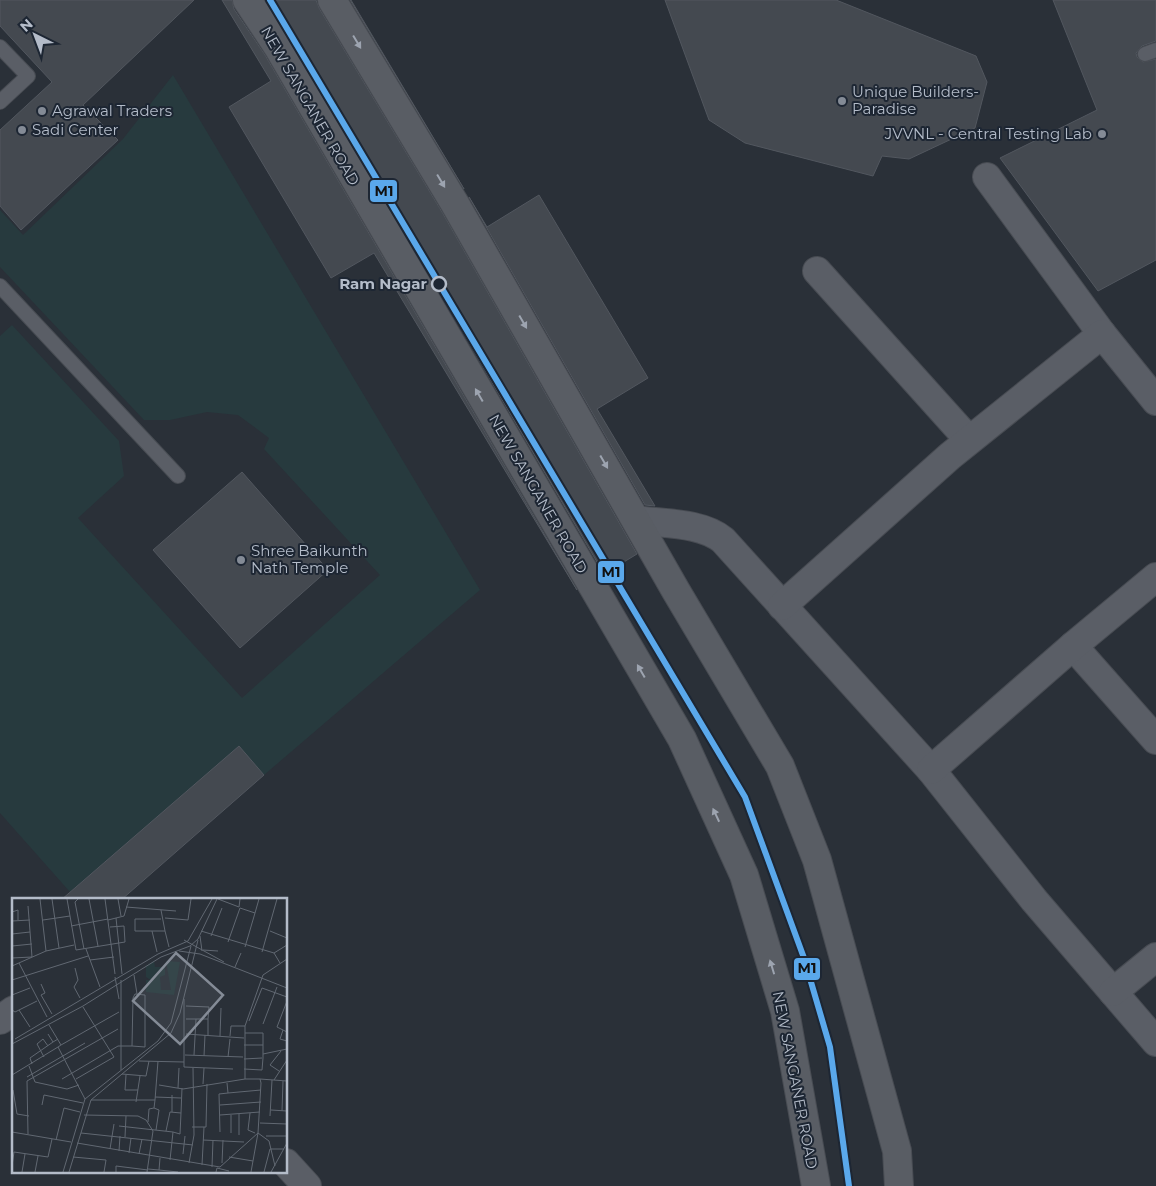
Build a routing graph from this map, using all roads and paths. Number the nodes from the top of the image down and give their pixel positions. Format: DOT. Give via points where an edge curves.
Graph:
graph roads {
  1 [pos="247,0"];
  2 [pos="332,0"];
  3 [pos="0,47"];
  4 [pos="0,102"];
  5 [pos="987,177"];
  6 [pos="817,271"];
  7 [pos="0,286"];
  8 [pos="1102,334"];
  9 [pos="1156,401"];
  10 [pos="969,440"];
  11 [pos="178,476"];
  12 [pos="637,520"];
  13 [pos="1156,577"];
  14 [pos="782,606"];
  15 [pos="1073,646"];
  16 [pos="1156,740"];
  17 [pos="931,770"];
  18 [pos="1156,957"];
  19 [pos="1113,992"];
  20 [pos="12,1011"];
  21 [pos="0,1020"];
  22 [pos="1156,1042"];
  23 [pos="288,1165"];
  24 [pos="307,1186"];
  25 [pos="816,1186"];
  26 [pos="899,1186"];
  25 -- 1 [label="main road, NEW SANGANER ROAD, one-way" via="785,1011 744,876 682,739 278,47"];
  2 -- 12 [label="main road, one-way" via="455,204"];
  3 -- 4 [label="lane" via="28,76"];
  5 -- 8 [label="street"];
  6 -- 10 [label="street"];
  7 -- 11 [label="lane"];
  8 -- 9 [label="street"];
  8 -- 10 [label="street"];
  10 -- 14 [label="street"];
  12 -- 14 [label="street" via="702,529 715,534"];
  12 -- 26 [label="main road" via="780,766 814,852 897,1151"];
  13 -- 15 [label="street"];
  14 -- 17 [label="street"];
  15 -- 16 [label="street"];
  15 -- 17 [label="street"];
  17 -- 19 [label="street" via="1034,900"];
  18 -- 19 [label="street"];
  19 -- 22 [label="street"];
  20 -- 21 [label="street"];
  23 -- 24 [label="street"];
}
